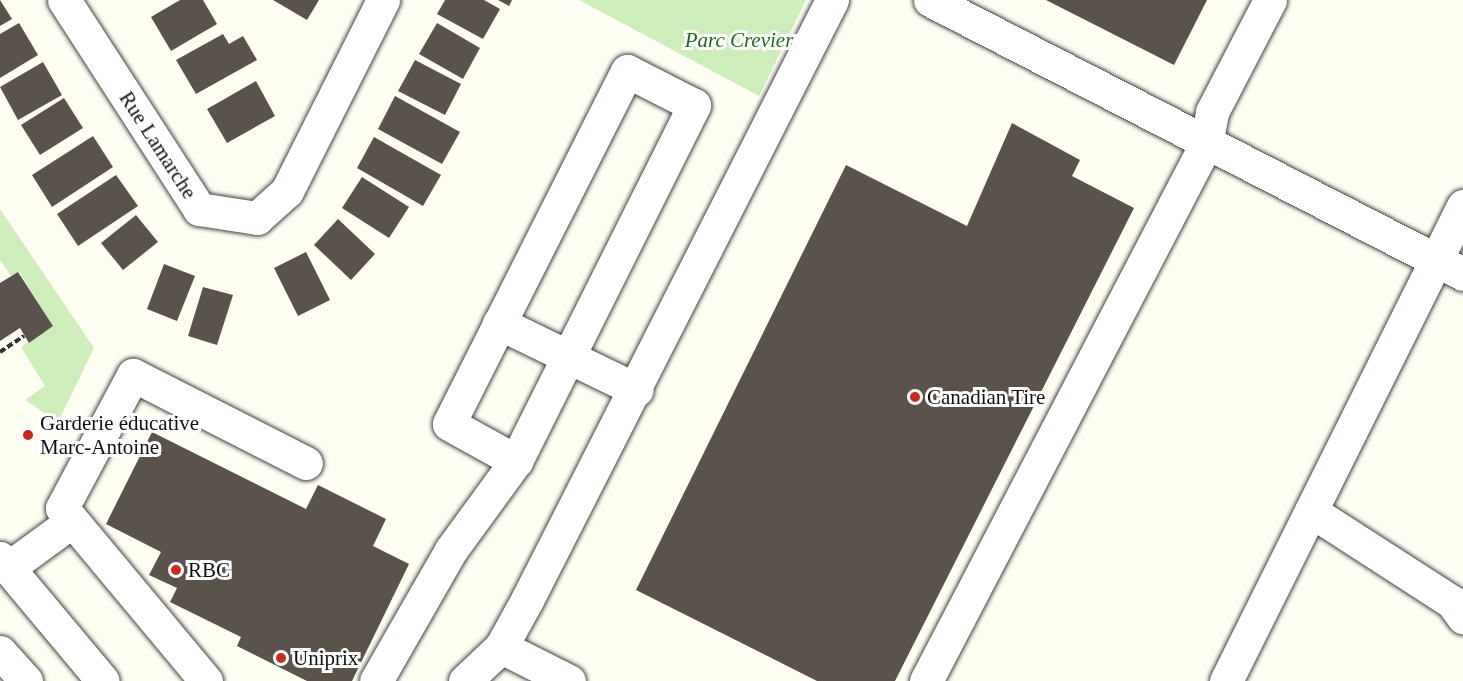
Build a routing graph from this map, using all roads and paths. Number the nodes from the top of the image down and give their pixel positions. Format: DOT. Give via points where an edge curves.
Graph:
graph roads {
  1 [pos="64,0"];
  2 [pos="383,0"];
  3 [pos="832,0"];
  4 [pos="930,0"];
  5 [pos="1270,0"];
  6 [pos="1206,144"];
  7 [pos="1463,206"];
  8 [pos="1449,268"];
  9 [pos="499,323"];
  10 [pos="24,336"];
  11 [pos="0,352"];
  12 [pos="568,357"];
  13 [pos="637,390"];
  14 [pos="516,460"];
  15 [pos="306,463"];
  16 [pos="1311,511"];
  17 [pos="70,522"];
  18 [pos="4,563"];
  19 [pos="1463,618"];
  20 [pos="501,647"];
  21 [pos="0,652"];
  22 [pos="26,681"];
  23 [pos="104,681"];
  24 [pos="206,681"];
  25 [pos="376,681"];
  26 [pos="465,681"];
  27 [pos="500,681"];
  28 [pos="568,681"];
  29 [pos="926,681"];
  30 [pos="1226,681"];
  1 -- 2 [label="street, Rue Lamarche" via="199,209 257,218 287,191"];
  3 -- 13 [label="street"];
  4 -- 6 [label="street"];
  5 -- 6 [label="street" via="1212,112"];
  6 -- 8 [label="street"];
  6 -- 29 [label="street"];
  7 -- 8 [label="street"];
  8 -- 16 [label="street"];
  9 -- 12 [label="street"];
  9 -- 12 [label="street" via="627,71 694,105"];
  9 -- 14 [label="street" via="449,424"];
  10 -- 11 [label="path"];
  12 -- 13 [label="street"];
  12 -- 14 [label="street"];
  13 -- 20 [label="street"];
  14 -- 25 [label="street" via="451,550"];
  15 -- 17 [label="street" via="133,375 62,508"];
  16 -- 19 [label="street" via="1452,602"];
  16 -- 30 [label="street"];
  17 -- 18 [label="street"];
  17 -- 24 [label="street"];
  18 -- 23 [label="street"];
  20 -- 26 [label="street"];
  20 -- 27 [label="street"];
  20 -- 28 [label="street"];
  21 -- 22 [label="street"];
}
